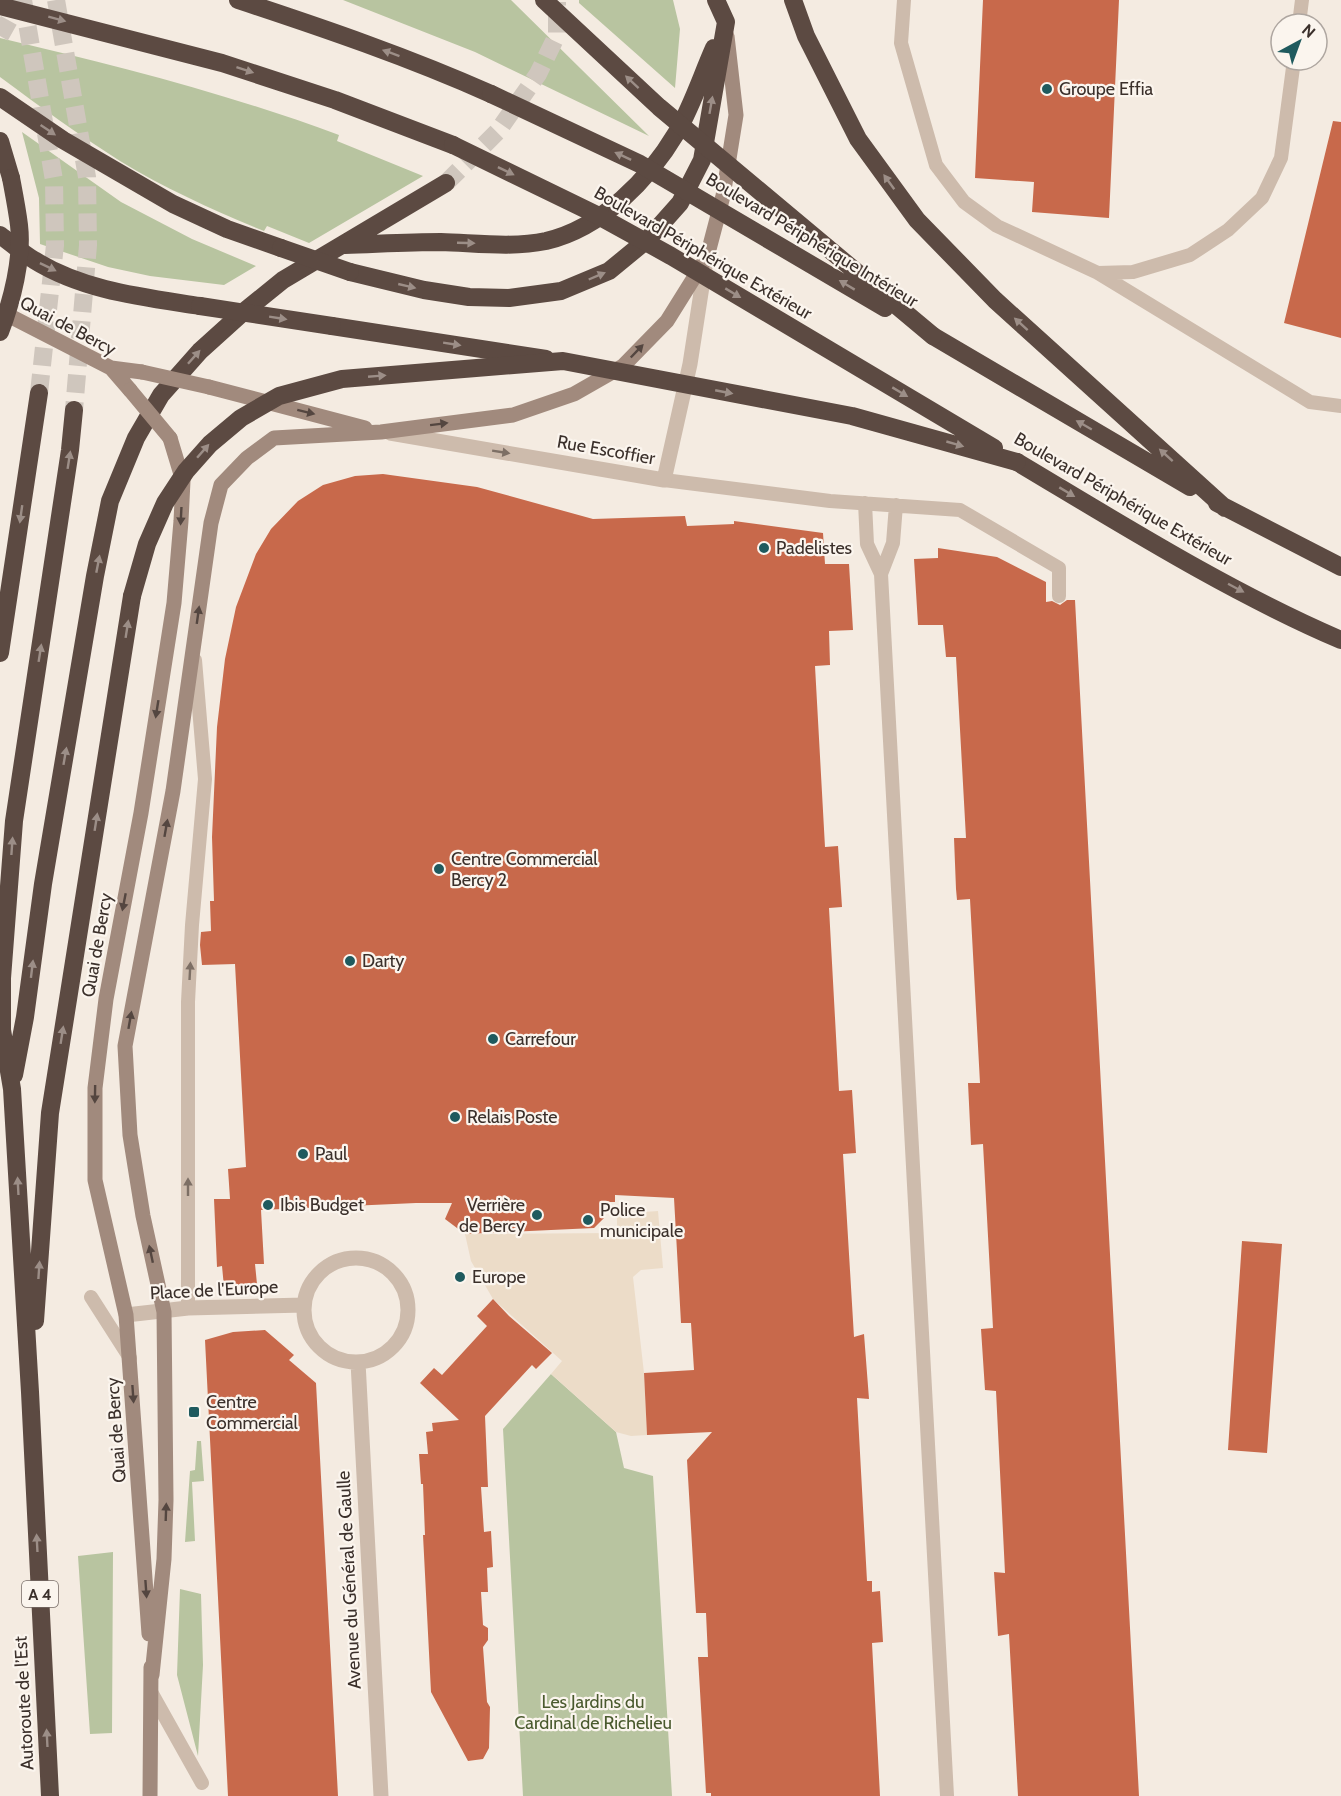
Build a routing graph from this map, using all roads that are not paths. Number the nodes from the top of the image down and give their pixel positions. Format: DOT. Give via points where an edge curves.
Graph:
graph roads {
  1 [pos="238,0"];
  2 [pos="544,0"];
  3 [pos="716,0"];
  4 [pos="722,0"];
  5 [pos="793,0"];
  6 [pos="904,0"];
  7 [pos="0,6"];
  8 [pos="726,22"];
  9 [pos="1292,72"];
  10 [pos="0,97"];
  11 [pos="0,141"];
  12 [pos="446,183"];
  13 [pos="0,234"];
  14 [pos="344,245"];
  15 [pos="707,257"];
  16 [pos="1098,273"];
  17 [pos="0,311"];
  18 [pos="0,332"];
  19 [pos="933,336"];
  20 [pos="563,361"];
  21 [pos="111,368"];
  22 [pos="39,393"];
  23 [pos="1341,406"];
  24 [pos="74,410"];
  25 [pos="381,432"];
  26 [pos="1017,462"];
  27 [pos="664,480"];
  28 [pos="865,503"];
  29 [pos="896,505"];
  30 [pos="1225,508"];
  31 [pos="1341,567"];
  32 [pos="881,574"];
  33 [pos="1059,596"];
  34 [pos="1341,640"];
  35 [pos="194,642"];
  36 [pos="0,653"];
  37 [pos="12,1089"];
  38 [pos="91,1297"];
  39 [pos="304,1305"];
  40 [pos="188,1308"];
  41 [pos="164,1312"];
  42 [pos="126,1315"];
  43 [pos="130,1358"];
  44 [pos="358,1362"];
  45 [pos="30,1392"];
  46 [pos="152,1675"];
  47 [pos="151,1692"];
  48 [pos="202,1784"];
  49 [pos="50,1796"];
  50 [pos="150,1796"];
  51 [pos="381,1796"];
  52 [pos="948,1796"];
  19 -- 1 [label="highway, Boulevard Périphérique Intérieur, one-way, bridge" via="640,164 446,74"];
  19 -- 2 [label="highway, one-way, bridge" via="659,108"];
  3 -- 8 [label="highway"];
  4 -- 8 [label="main road, Quai de Bercy"];
  30 -- 5 [label="highway, one-way" via="994,300 917,220 858,139 806,36"];
  6 -- 16 [label="lane" via="901,43 936,165 964,202 997,226"];
  7 -- 26 [label="highway, Boulevard Périphérique Extérieur, one-way, bridge" via="222,63 335,100 453,146 595,214 671,256"];
  10 -- 8 [label="highway, one-way, bridge" via="63,140 173,204 227,229 350,272 447,294 509,298 561,291 609,271 648,239 680,203 702,160"];
  14 -- 8 [label="highway, one-way" via="510,245 547,241 583,227 614,206 644,176 678,131"];
  8 -- 15 [label="main road, Quai de Bercy" via="736,115 723,196"];
  9 -- 16 [label="lane" via="1281,158 1262,198 1228,230 1190,255 1133,272"];
  11 -- 18 [label="highway, bridge" via="20,227 16,277"];
  12 -- 14 [label="highway"];
  13 -- 20 [label="highway, one-way, bridge" via="33,260 116,293"];
  37 -- 14 [label="highway, one-way" via="26,1017 43,884 110,501 136,438 161,395 200,351 283,280"];
  25 -- 15 [label="main road, Quai de Bercy, one-way" via="513,415 574,394 623,366 667,321"];
  15 -- 27 [label="street" via="690,364"];
  16 -- 23 [label="lane" via="1310,402"];
  17 -- 21 [label="main road, Quai de Bercy"];
  30 -- 19 [label="highway, Boulevard Périphérique Intérieur, one-way"];
  20 -- 26 [label="highway, one-way, bridge" via="852,416"];
  45 -- 20 [label="highway, one-way, bridge" via="50,1113 132,596 147,544 165,502 210,444 241,418 279,396 342,379"];
  21 -- 25 [label="main road, Rue Escoffier, one-way, bridge" via="208,387"];
  21 -- 42 [label="main road, Quai de Bercy, one-way, bridge" via="170,438 183,481 174,603 141,813 106,999 95,1088 95,1180"];
  22 -- 36 [label="highway, one-way"];
  37 -- 24 [label="highway, one-way" via="2,1030 2,978 14,821"];
  25 -- 27 [label="street, Rue Escoffier, one-way"];
  35 -- 25 [label="main road, Quai de Bercy, one-way" via="211,523 221,485 274,438"];
  26 -- 34 [label="highway, Boulevard Périphérique Extérieur, one-way" via="1239,590"];
  27 -- 28 [label="lane, Rue Escoffier"];
  28 -- 29 [label="lane, Rue Escoffier"];
  28 -- 32 [label="lane" via="867,544"];
  29 -- 32 [label="lane" via="893,543"];
  29 -- 33 [label="lane, Rue Escoffier" via="960,510 1059,568"];
  30 -- 31 [label="highway, Boulevard Périphérique Intérieur"];
  32 -- 52 [label="lane"];
  40 -- 35 [label="lane, one-way" via="188,1002 205,779"];
  41 -- 35 [label="main road, Quai de Bercy, one-way" via="130,1135 125,1046 172,791"];
  45 -- 37 [label="highway, A 4, one-way"];
  38 -- 43 [label="lane"];
  39 -- 40 [label="street, Place de l'Europe"];
  39 -- 44 [label="street, Place de l'Europe" via="310,1335 321,1349 338,1359"];
  39 -- 44 [label="street, Place de l'Europe" via="314,1280 332,1263 368,1259 396,1275 407,1299 404,1331 392,1348 377,1358"];
  40 -- 41 [label="street, Place de l'Europe"];
  41 -- 42 [label="street, Place de l'Europe"];
  46 -- 41 [label="main road, Quai de Bercy, one-way" via="166,1500"];
  42 -- 43 [label="main road, Quai de Bercy"];
  43 -- 46 [label="main road, Quai de Bercy, one-way"];
  44 -- 51 [label="street, Avenue du Général de Gaulle"];
  49 -- 45 [label="highway, Autoroute de l’Est / A 4, one-way"];
  46 -- 47 [label="main road, Quai de Bercy"];
  47 -- 48 [label="lane"];
  47 -- 50 [label="main road, Quai de Bercy"];
}
